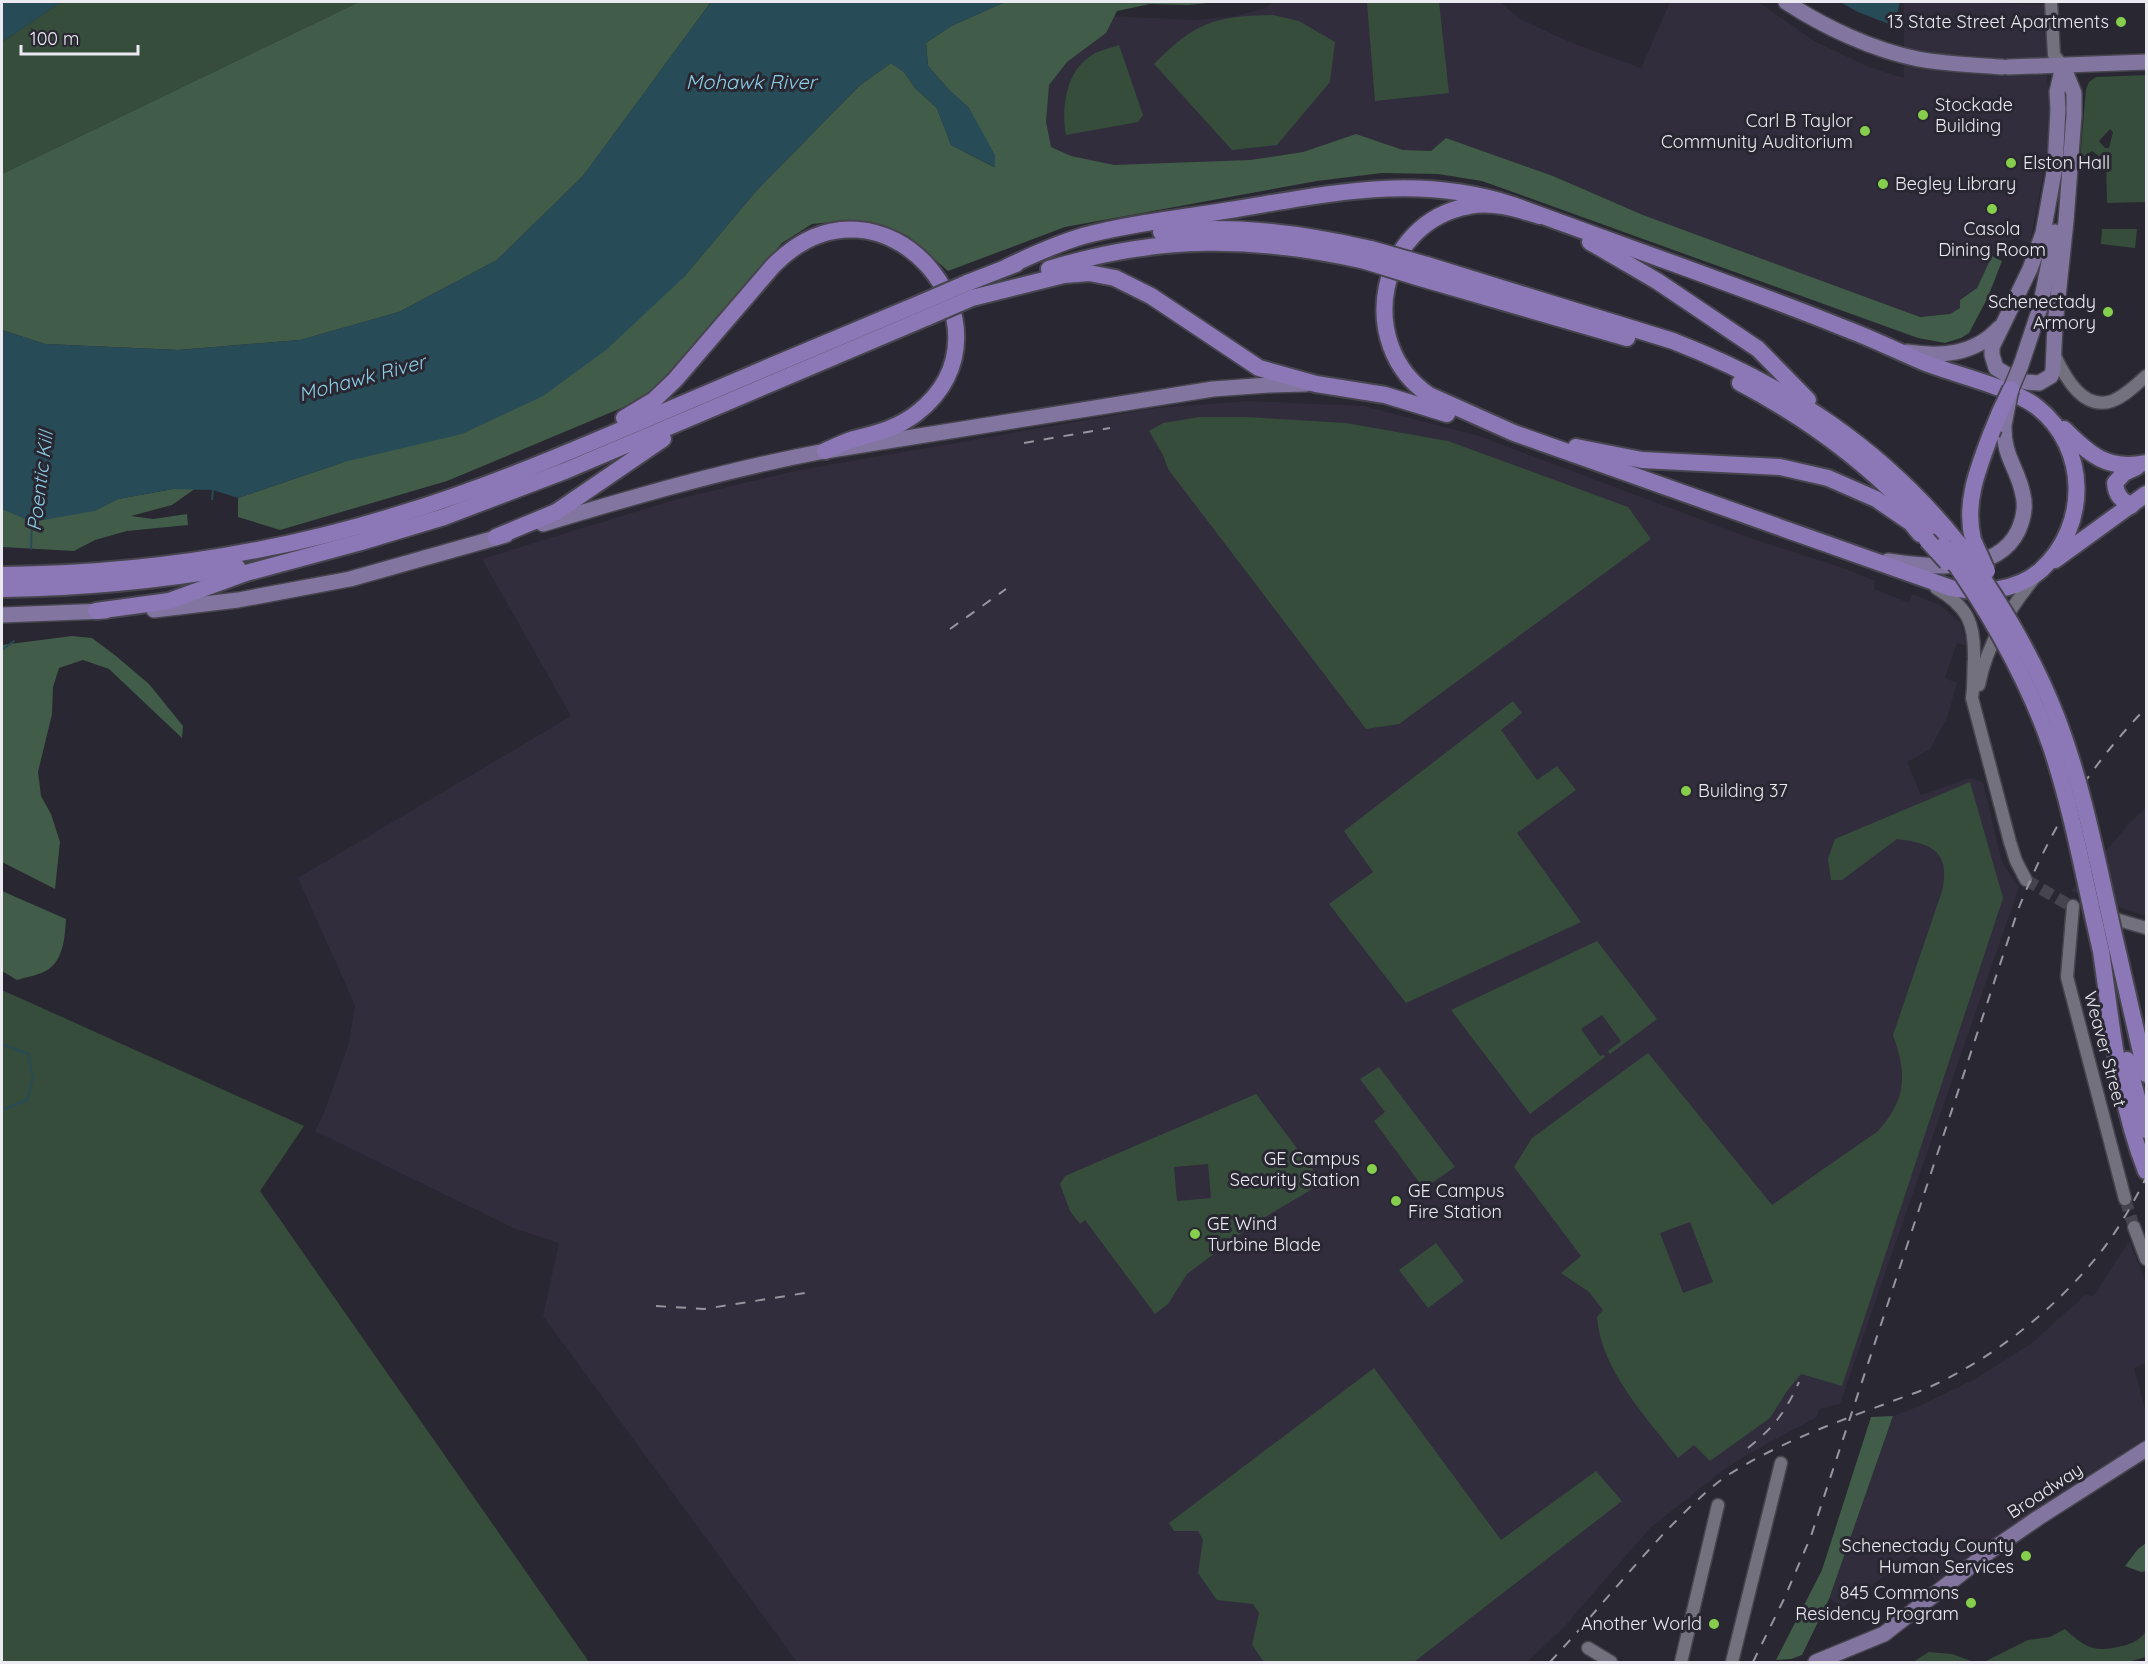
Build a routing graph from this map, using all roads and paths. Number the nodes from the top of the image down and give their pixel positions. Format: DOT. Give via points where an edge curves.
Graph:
graph roads {
  1 [pos="1786,2"];
  2 [pos="2051,2"];
  3 [pos="2146,62"];
  4 [pos="2063,66"];
  5 [pos="2069,159"];
  6 [pos="1548,219"];
  7 [pos="1368,255"];
  8 [pos="1007,267"];
  9 [pos="970,290"];
  10 [pos="925,309"];
  11 [pos="2008,316"];
  12 [pos="1899,351"];
  13 [pos="2055,356"];
  14 [pos="1724,369"];
  15 [pos="2146,376"];
  16 [pos="779,380"];
  17 [pos="1316,384"];
  18 [pos="2012,389"];
  19 [pos="2038,408"];
  20 [pos="1830,422"];
  21 [pos="1998,429"];
  22 [pos="1519,435"];
  23 [pos="825,451"];
  24 [pos="2146,463"];
  25 [pos="519,472"];
  26 [pos="2146,494"];
  27 [pos="2131,506"];
  28 [pos="496,537"];
  29 [pos="362,542"];
  30 [pos="1950,543"];
  31 [pos="1861,556"];
  32 [pos="2040,571"];
  33 [pos="2,575"];
  34 [pos="1912,575"];
  35 [pos="2,589"];
  36 [pos="96,611"];
  37 [pos="2,615"];
  38 [pos="1986,748"];
  39 [pos="2026,880"];
  40 [pos="2146,928"];
  41 [pos="2109,949"];
  42 [pos="2146,1040"];
  43 [pos="2146,1074"];
  44 [pos="2146,1130"];
  45 [pos="2146,1171"];
  46 [pos="2125,1199"];
  47 [pos="2134,1227"];
  48 [pos="2146,1260"];
  49 [pos="2146,1449"];
  50 [pos="1781,1463"];
  51 [pos="1718,1505"];
  52 [pos="1588,1648"];
  53 [pos="1611,1662"];
  54 [pos="1681,1662"];
  55 [pos="1732,1662"];
  56 [pos="1816,1662"];
  1 -- 4 [label="main road" via="1879,48 1916,58 1963,65"];
  2 -- 4 [label="street" via="2054,55"];
  3 -- 4 [label="main road"];
  4 -- 5 [label="main road" via="2074,93"];
  4 -- 11 [label="main road" via="2057,92 2055,167 2043,233"];
  5 -- 13 [label="main road"];
  5 -- 18 [label="main road, bridge" via="2048,278"];
  6 -- 8 [label="highway" via="1467,193 1380,188 1107,231 1058,244"];
  6 -- 12 [label="highway" via="1796,309"];
  6 -- 20 [label="highway" via="1657,281 1758,349"];
  6 -- 22 [label="highway" via="1485,204 1457,208 1438,217 1420,229 1401,250 1389,276 1384,301 1391,349 1417,387"];
  7 -- 8 [label="highway" via="1286,232 1229,228 1145,233 1091,243"];
  7 -- 9 [label="highway" via="1257,243 1173,244 1066,263"];
  7 -- 14 [label="highway, bridge" via="1669,345"];
  8 -- 9 [label="highway"];
  9 -- 10 [label="highway, bridge"];
  9 -- 17 [label="highway" via="1064,275 1089,273 1115,278 1139,288 1259,368"];
  10 -- 16 [label="highway"];
  10 -- 25 [label="highway"];
  11 -- 12 [label="main road" via="1986,340 1967,350 1936,354"];
  11 -- 13 [label="main road" via="1992,347 1996,368 2018,379 2039,383 2050,376"];
  12 -- 19 [label="highway"];
  13 -- 15 [label="street" via="2083,397 2097,402 2112,401"];
  14 -- 20 [label="highway" via="1797,400"];
  14 -- 30 [label="highway" via="1847,452"];
  16 -- 28 [label="highway" via="652,445 556,512"];
  16 -- 29 [label="highway" via="525,487"];
  17 -- 22 [label="highway" via="1385,395"];
  17 -- 23 [label="main road" via="1213,389"];
  18 -- 21 [label="highway, bridge" via="2000,411"];
  19 -- 24 [label="highway" via="2095,457 2122,466"];
  19 -- 32 [label="highway" via="2067,446 2078,484 2072,525"];
  20 -- 30 [label="highway" via="1904,484"];
  21 -- 30 [label="highway" via="1972,490 1970,522"];
  21 -- 31 [label="main road" via="2024,498 2023,518 2008,545 1979,561 1943,566"];
  22 -- 30 [label="highway" via="1642,460 1780,467 1827,477 1876,499"];
  22 -- 31 [label="highway"];
  23 -- 25 [label="highway" via="908,420 938,392 953,358 952,310 935,272 908,247 870,231 829,233 792,249 654,400"];
  23 -- 28 [label="main road" via="698,479"];
  24 -- 27 [label="highway" via="2124,473 2115,483 2120,498"];
  25 -- 33 [label="highway" via="398,515 274,546 147,566"];
  26 -- 27 [label="highway"];
  27 -- 32 [label="highway"];
  28 -- 36 [label="main road" via="378,572 276,594 181,607"];
  29 -- 35 [label="highway" via="191,575"];
  29 -- 36 [label="highway" via="246,573 169,601"];
  30 -- 41 [label="highway, bridge" via="2020,672 2051,749"];
  30 -- 41 [label="highway, bridge" via="2008,616 2042,683 2066,744 2081,797"];
  31 -- 34 [label="highway"];
  32 -- 34 [label="highway" via="2016,584 1977,592"];
  32 -- 38 [label="street" via="2003,621 1983,668 1978,687"];
  34 -- 38 [label="street" via="1949,596 1966,612 1973,629 1972,698"];
  36 -- 37 [label="main road"];
  38 -- 39 [label="street" via="2010,842"];
  40 -- 46 [label="street, Weaver Street" via="2071,906 2067,977"];
  41 -- 42 [label="highway"];
  41 -- 43 [label="highway"];
  41 -- 44 [label="highway" via="2128,1064"];
  41 -- 45 [label="highway" via="2123,1099"];
  47 -- 48 [label="street"];
  49 -- 56 [label="main road, Broadway" via="1999,1545 1884,1634"];
  50 -- 55 [label="street"];
  51 -- 54 [label="street"];
  52 -- 53 [label="street"];
}
